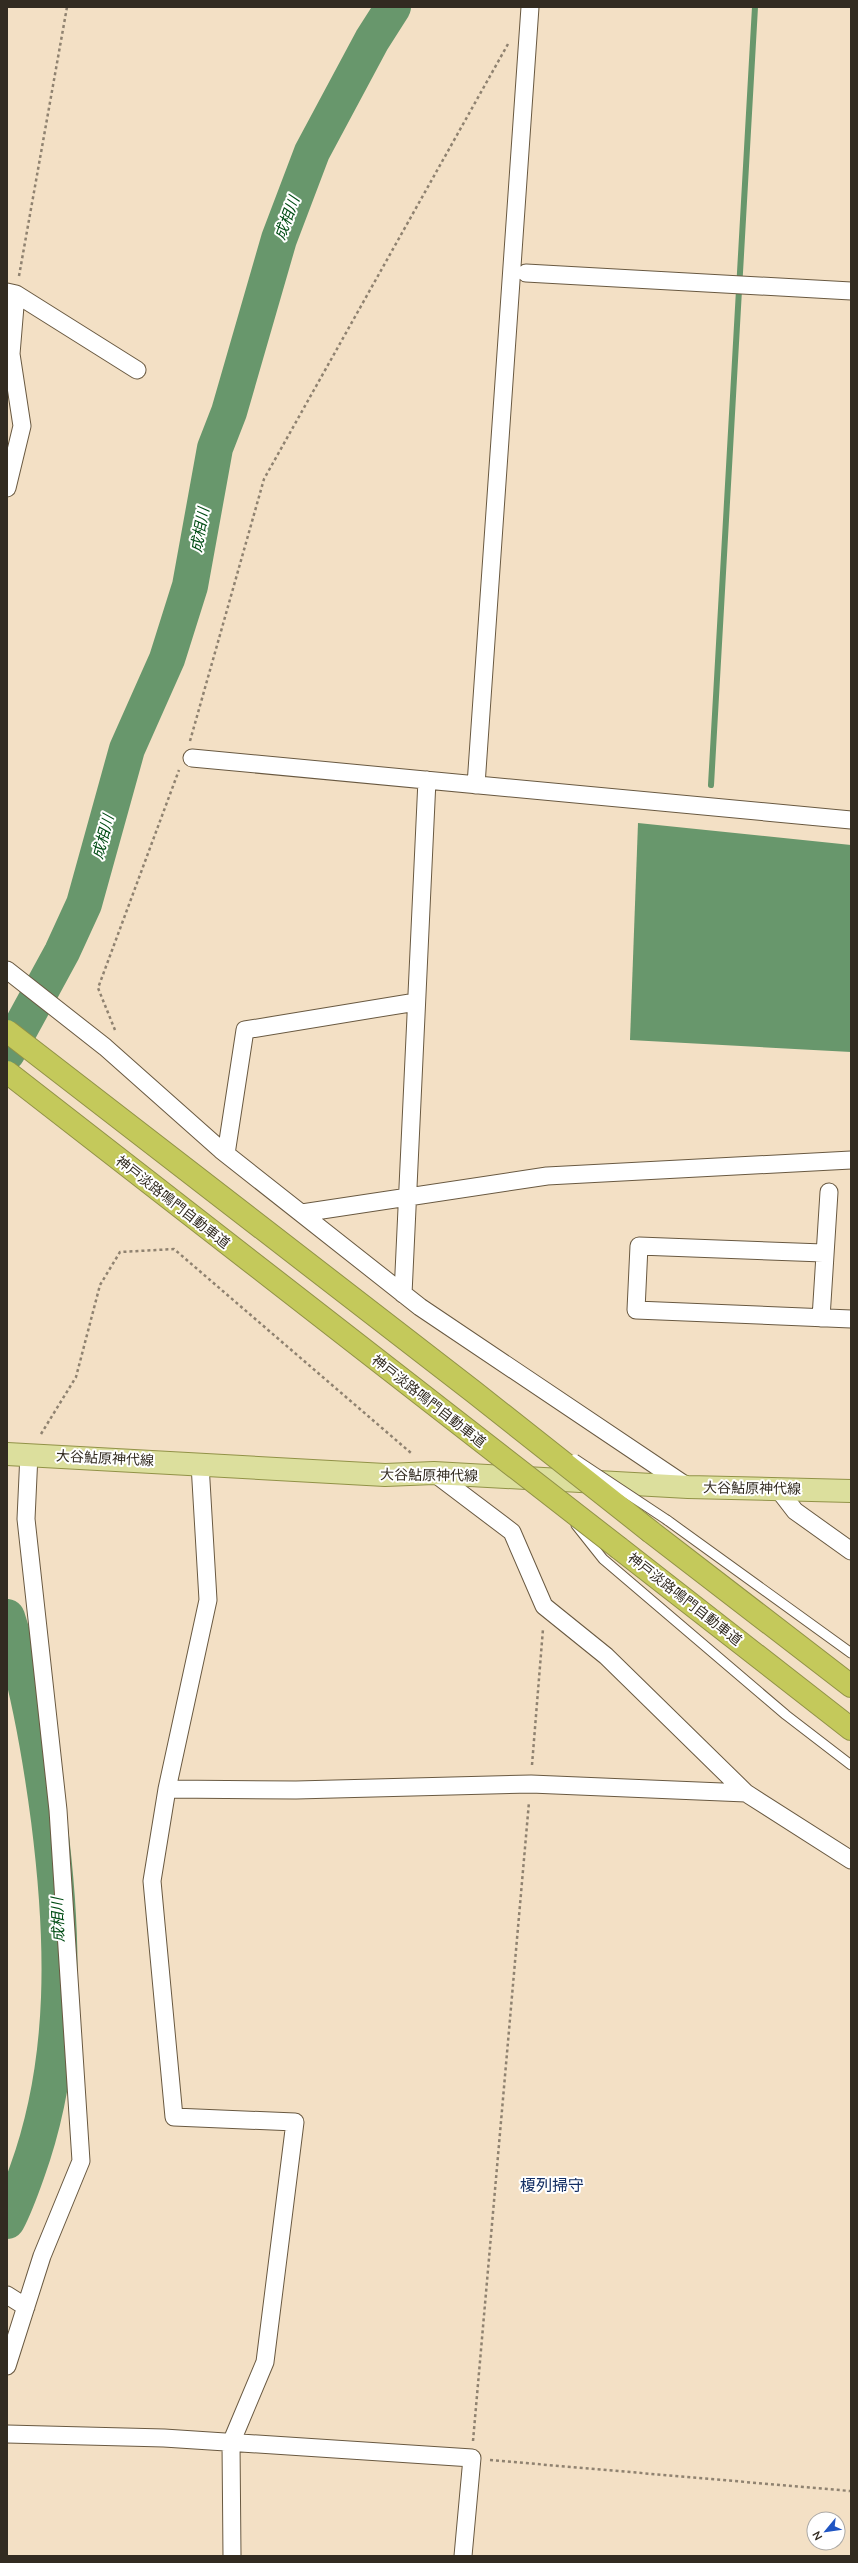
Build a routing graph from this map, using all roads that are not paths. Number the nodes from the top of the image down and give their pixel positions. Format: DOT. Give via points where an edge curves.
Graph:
graph roads {
  1 [pos="530,7"];
  2 [pos="526,273"];
  3 [pos="851,291"];
  4 [pos="12,293"];
  5 [pos="137,370"];
  6 [pos="13,435"];
  7 [pos="7,488"];
  8 [pos="187,756"];
  9 [pos="427,780"];
  10 [pos="476,785"];
  11 [pos="851,820"];
  12 [pos="7,970"];
  13 [pos="416,1002"];
  14 [pos="7,1031"];
  15 [pos="7,1072"];
  16 [pos="226,1154"];
  17 [pos="851,1160"];
  18 [pos="829,1192"];
  19 [pos="406,1197"];
  20 [pos="302,1213"];
  21 [pos="823,1253"];
  22 [pos="403,1294"];
  23 [pos="821,1318"];
  24 [pos="851,1319"];
  25 [pos="18,1454"];
  26 [pos="200,1464"];
  27 [pos="434,1473"];
  28 [pos="688,1487"];
  29 [pos="778,1489"];
  30 [pos="851,1491"];
  31 [pos="659,1526"];
  32 [pos="851,1551"];
  33 [pos="611,1554"];
  34 [pos="851,1653"];
  35 [pos="851,1686"];
  36 [pos="851,1729"];
  37 [pos="851,1765"];
  38 [pos="167,1789"];
  39 [pos="746,1793"];
  40 [pos="851,1860"];
  41 [pos="7,2295"];
  42 [pos="26,2307"];
  43 [pos="7,2366"];
  44 [pos="7,2434"];
  45 [pos="231,2443"];
  46 [pos="232,2556"];
  47 [pos="463,2556"];
  1 -- 10 [label="street"];
  2 -- 3 [label="street"];
  4 -- 5 [label="street"];
  4 -- 6 [label="street" via="11,354 22,426"];
  6 -- 7 [label="street"];
  8 -- 9 [label="street"];
  9 -- 10 [label="street"];
  9 -- 13 [label="street"];
  10 -- 11 [label="street"];
  12 -- 16 [label="street" via="105,1047"];
  13 -- 16 [label="street" via="245,1030"];
  13 -- 19 [label="street"];
  14 -- 31 [label="highway, bridge" via="474,1392"];
  15 -- 33 [label="highway, 神戸淡路鳴門自動車道, bridge" via="559,1503"];
  16 -- 20 [label="street"];
  17 -- 19 [label="street" via="547,1176"];
  18 -- 21 [label="street"];
  19 -- 20 [label="street"];
  19 -- 22 [label="street"];
  20 -- 22 [label="street"];
  21 -- 23 [label="street"];
  21 -- 23 [label="street" via="639,1246 636,1310"];
  22 -- 28 [label="street" via="572,1411"];
  23 -- 24 [label="street"];
  25 -- 26 [label="main road, 大谷鮎原神代線"];
  25 -- 42 [label="street" via="58,1810 81,2161 42,2256"];
  26 -- 27 [label="main road, 大谷鮎原神代線" via="385,1475"];
  26 -- 38 [label="street" via="208,1600"];
  27 -- 28 [label="main road, 大谷鮎原神代線"];
  27 -- 39 [label="street" via="512,1532 544,1606 606,1656"];
  28 -- 29 [label="main road, 大谷鮎原神代線"];
  29 -- 30 [label="main road, 大谷鮎原神代線"];
  29 -- 32 [label="street" via="795,1511"];
  31 -- 34 [label="lane"];
  31 -- 35 [label="highway"];
  33 -- 36 [label="highway, 神戸淡路鳴門自動車道"];
  33 -- 37 [label="lane" via="786,1715"];
  38 -- 39 [label="street" via="296,1790 531,1784"];
  38 -- 45 [label="street" via="152,1881 174,2117 295,2122 265,2362"];
  39 -- 40 [label="street"];
  41 -- 42 [label="street"];
  42 -- 43 [label="street"];
  44 -- 45 [label="street" via="164,2438"];
  45 -- 46 [label="street"];
  45 -- 47 [label="street" via="472,2458"];
}
